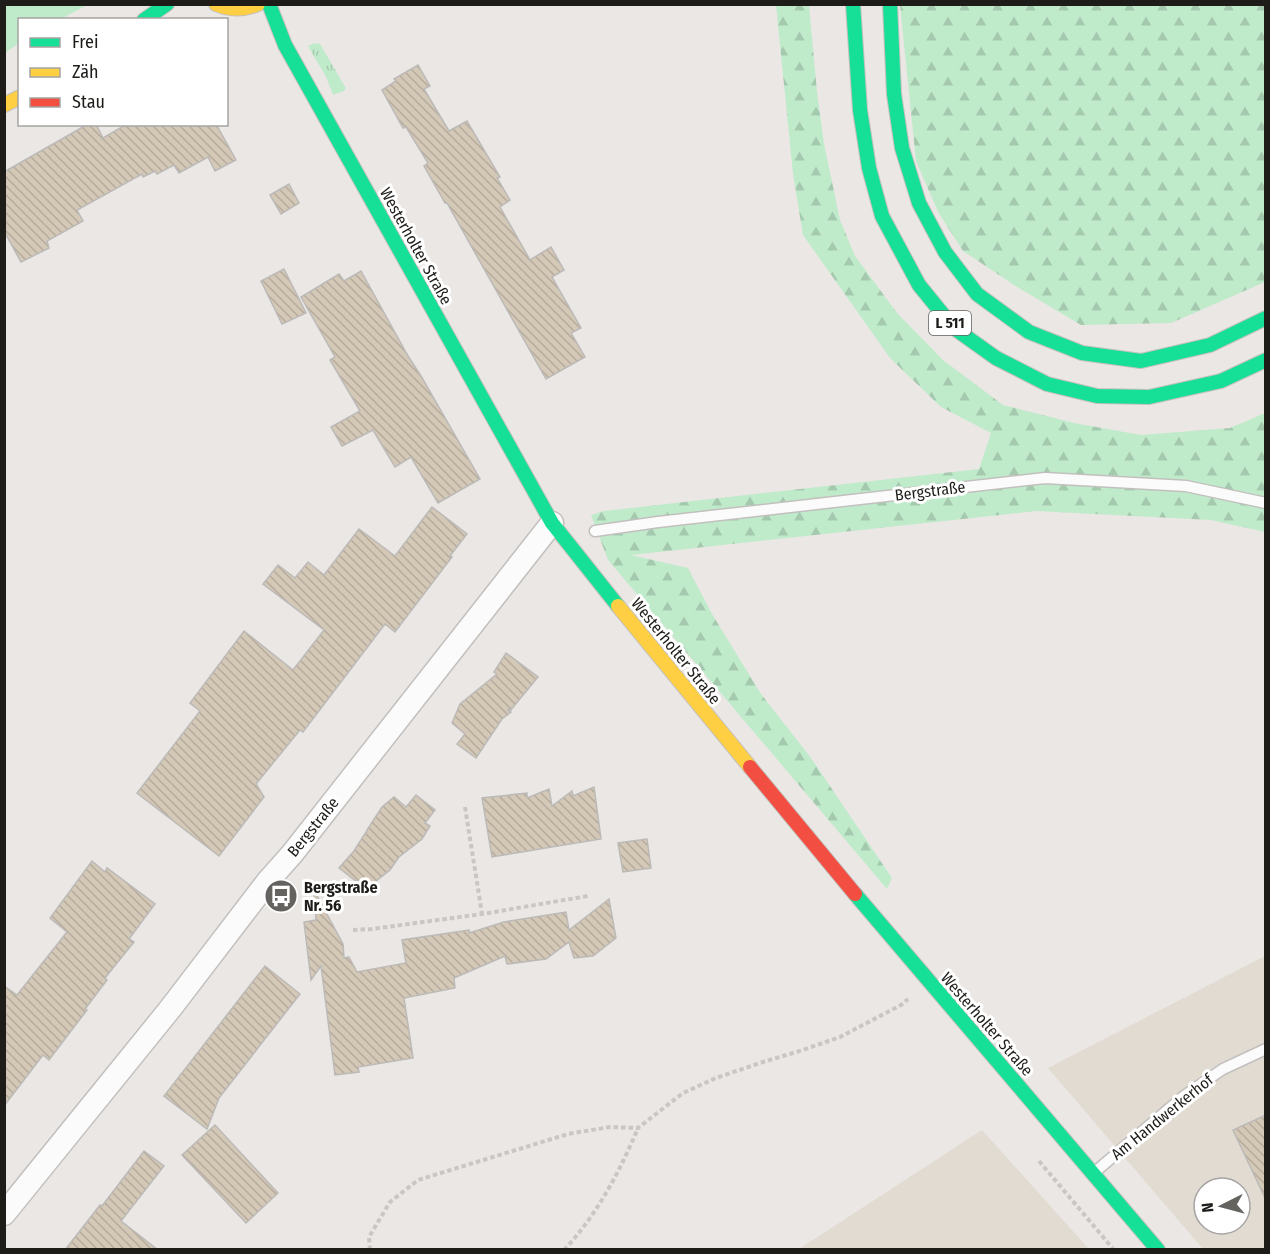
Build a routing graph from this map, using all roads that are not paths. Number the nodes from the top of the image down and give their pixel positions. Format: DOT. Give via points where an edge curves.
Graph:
graph roads {
  1 [pos="167,4"];
  2 [pos="216,4"];
  3 [pos="258,4"];
  4 [pos="269,4"];
  5 [pos="853,4"];
  6 [pos="890,4"];
  7 [pos="147,18"];
  8 [pos="18,98"];
  9 [pos="4,105"];
  10 [pos="1266,318"];
  11 [pos="1266,360"];
  12 [pos="1266,502"];
  13 [pos="552,523"];
  14 [pos="595,531"];
  15 [pos="1266,1049"];
  16 [pos="1094,1172"];
  17 [pos="4,1214"];
  18 [pos="1158,1250"];
  1 -- 7 [label="street"];
  2 -- 3 [label="street" via="236,9"];
  4 -- 13 [label="street, Westerholter Straße" via="285,45"];
  5 -- 11 [label="street, L 511" via="860,110 882,216 919,285 954,328 996,358 1047,384 1097,396 1149,397 1221,381"];
  6 -- 10 [label="street, L 511" via="894,93 902,148 919,203 945,252 976,294 1029,332 1082,353 1141,361 1210,345"];
  8 -- 9 [label="street"];
  12 -- 14 [label="lane, Bergstraße" via="1186,486 1045,478"];
  13 -- 16 [label="street, Westerholter Straße" via="682,686"];
  13 -- 17 [label="street, Bergstraße"];
  15 -- 16 [label="lane, Am Handwerkerhof" via="1223,1069 1184,1096"];
  16 -- 18 [label="street, Westerholter Straße"];
}
